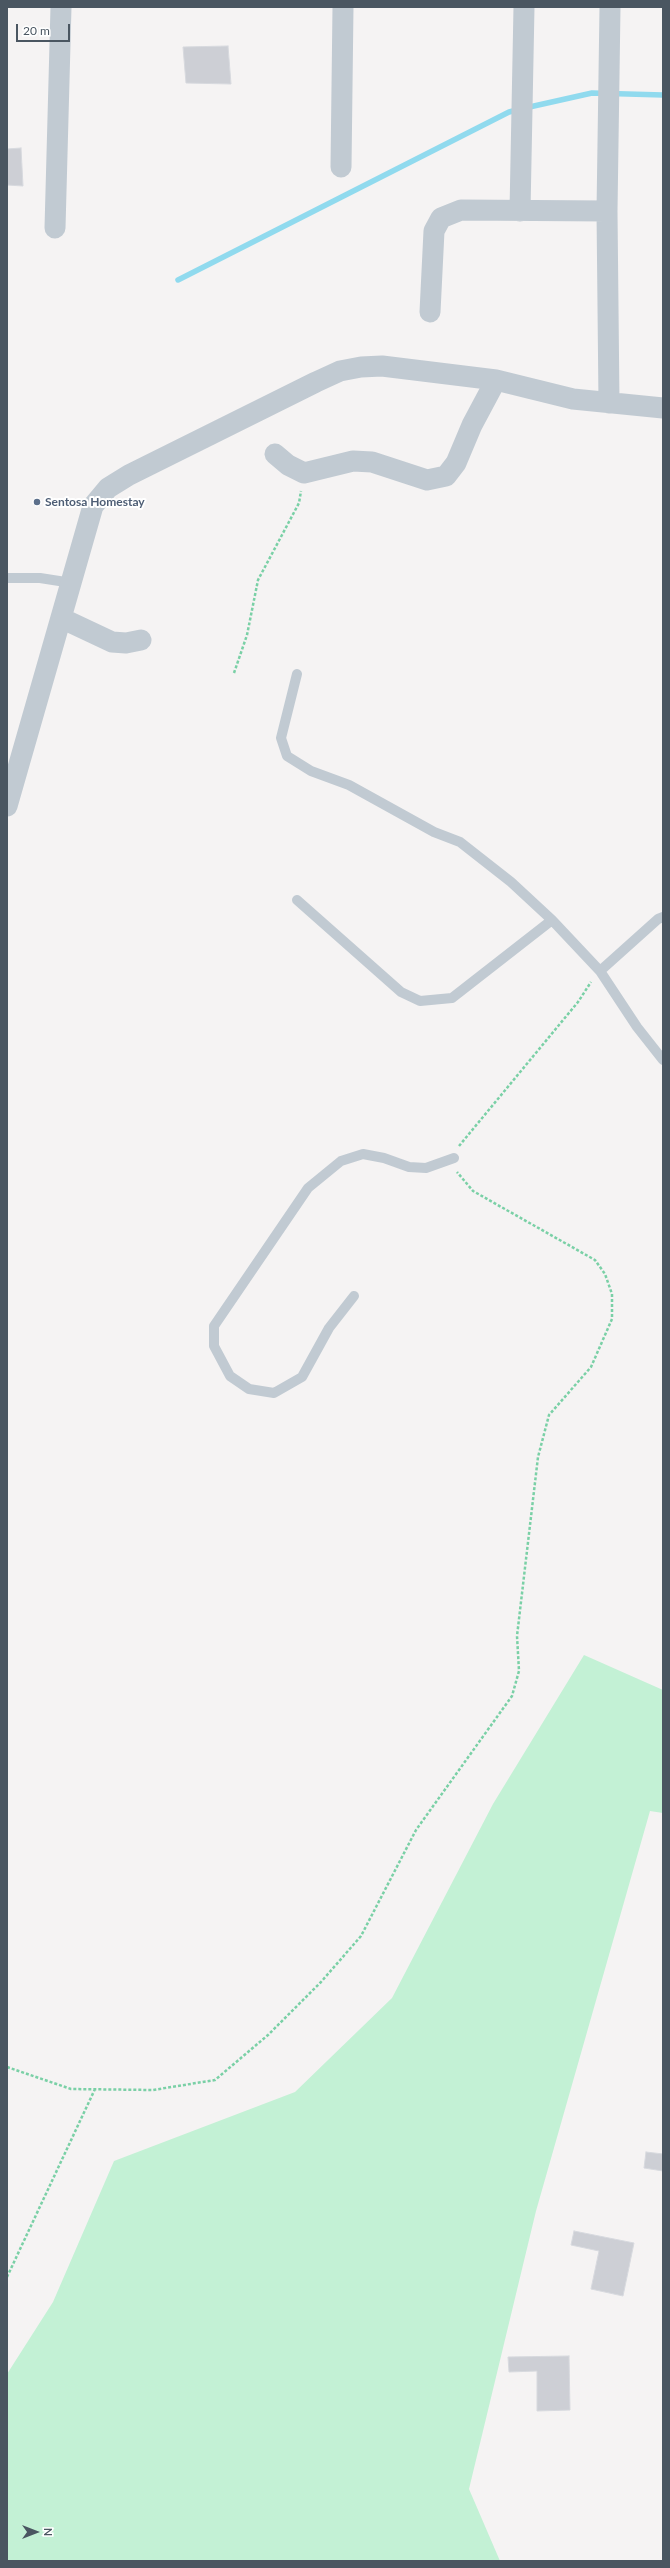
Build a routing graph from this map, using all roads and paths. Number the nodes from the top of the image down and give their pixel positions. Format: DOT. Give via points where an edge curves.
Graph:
graph roads {
  1 [pos="61,7"];
  2 [pos="343,7"];
  3 [pos="524,7"];
  4 [pos="610,7"];
  5 [pos="341,167"];
  6 [pos="520,211"];
  7 [pos="607,211"];
  8 [pos="55,228"];
  9 [pos="430,312"];
  10 [pos="496,380"];
  11 [pos="609,403"];
  12 [pos="663,408"];
  13 [pos="276,454"];
  14 [pos="304,473"];
  15 [pos="7,578"];
  16 [pos="72,583"];
  17 [pos="61,618"];
  18 [pos="141,640"];
  19 [pos="234,673"];
  20 [pos="297,674"];
  21 [pos="7,806"];
  22 [pos="297,900"];
  23 [pos="663,917"];
  24 [pos="552,920"];
  25 [pos="600,971"];
  26 [pos="663,1060"];
  27 [pos="454,1158"];
  28 [pos="354,1296"];
  29 [pos="7,2067"];
  30 [pos="95,2089"];
  31 [pos="7,2277"];
  1 -- 8 [label="street"];
  2 -- 5 [label="street"];
  3 -- 6 [label="street"];
  4 -- 7 [label="street"];
  6 -- 7 [label="street"];
  6 -- 9 [label="street" via="461,210 441,218 434,232"];
  7 -- 11 [label="street"];
  10 -- 11 [label="street" via="566,398"];
  10 -- 14 [label="street" via="472,425 456,463 446,476 427,480 372,462 353,461"];
  10 -- 16 [label="street" via="382,366 340,371 316,382 129,475 108,488 93,506"];
  11 -- 12 [label="street"];
  13 -- 14 [label="street" via="288,465"];
  14 -- 19 [label="path" via="299,503 258,580 247,635"];
  15 -- 16 [label="lane" via="40,578"];
  16 -- 17 [label="street"];
  17 -- 18 [label="street" via="112,642"];
  17 -- 21 [label="street"];
  20 -- 24 [label="lane" via="282,738 287,756 310,771 349,785 428,828 460,842 511,882"];
  22 -- 24 [label="lane" via="401,992 420,1001 452,998"];
  23 -- 25 [label="lane"];
  24 -- 25 [label="lane"];
  25 -- 26 [label="lane" via="637,1027"];
  25 -- 27 [label="path" via="578,1002 460,1142"];
  27 -- 28 [label="lane" via="426,1168 409,1167 363,1154 341,1161 308,1188 214,1326 214,1346 230,1376 249,1389 274,1393 302,1377 329,1328"];
  27 -- 30 [label="path" via="458,1174 473,1191 595,1260 606,1274 612,1294 612,1319 591,1367 549,1415 538,1457 517,1636 519,1671 512,1696 416,1830 361,1936 321,1982 268,2035 215,2080 153,2090"];
  29 -- 30 [label="path" via="71,2089"];
  30 -- 31 [label="path"];
}
